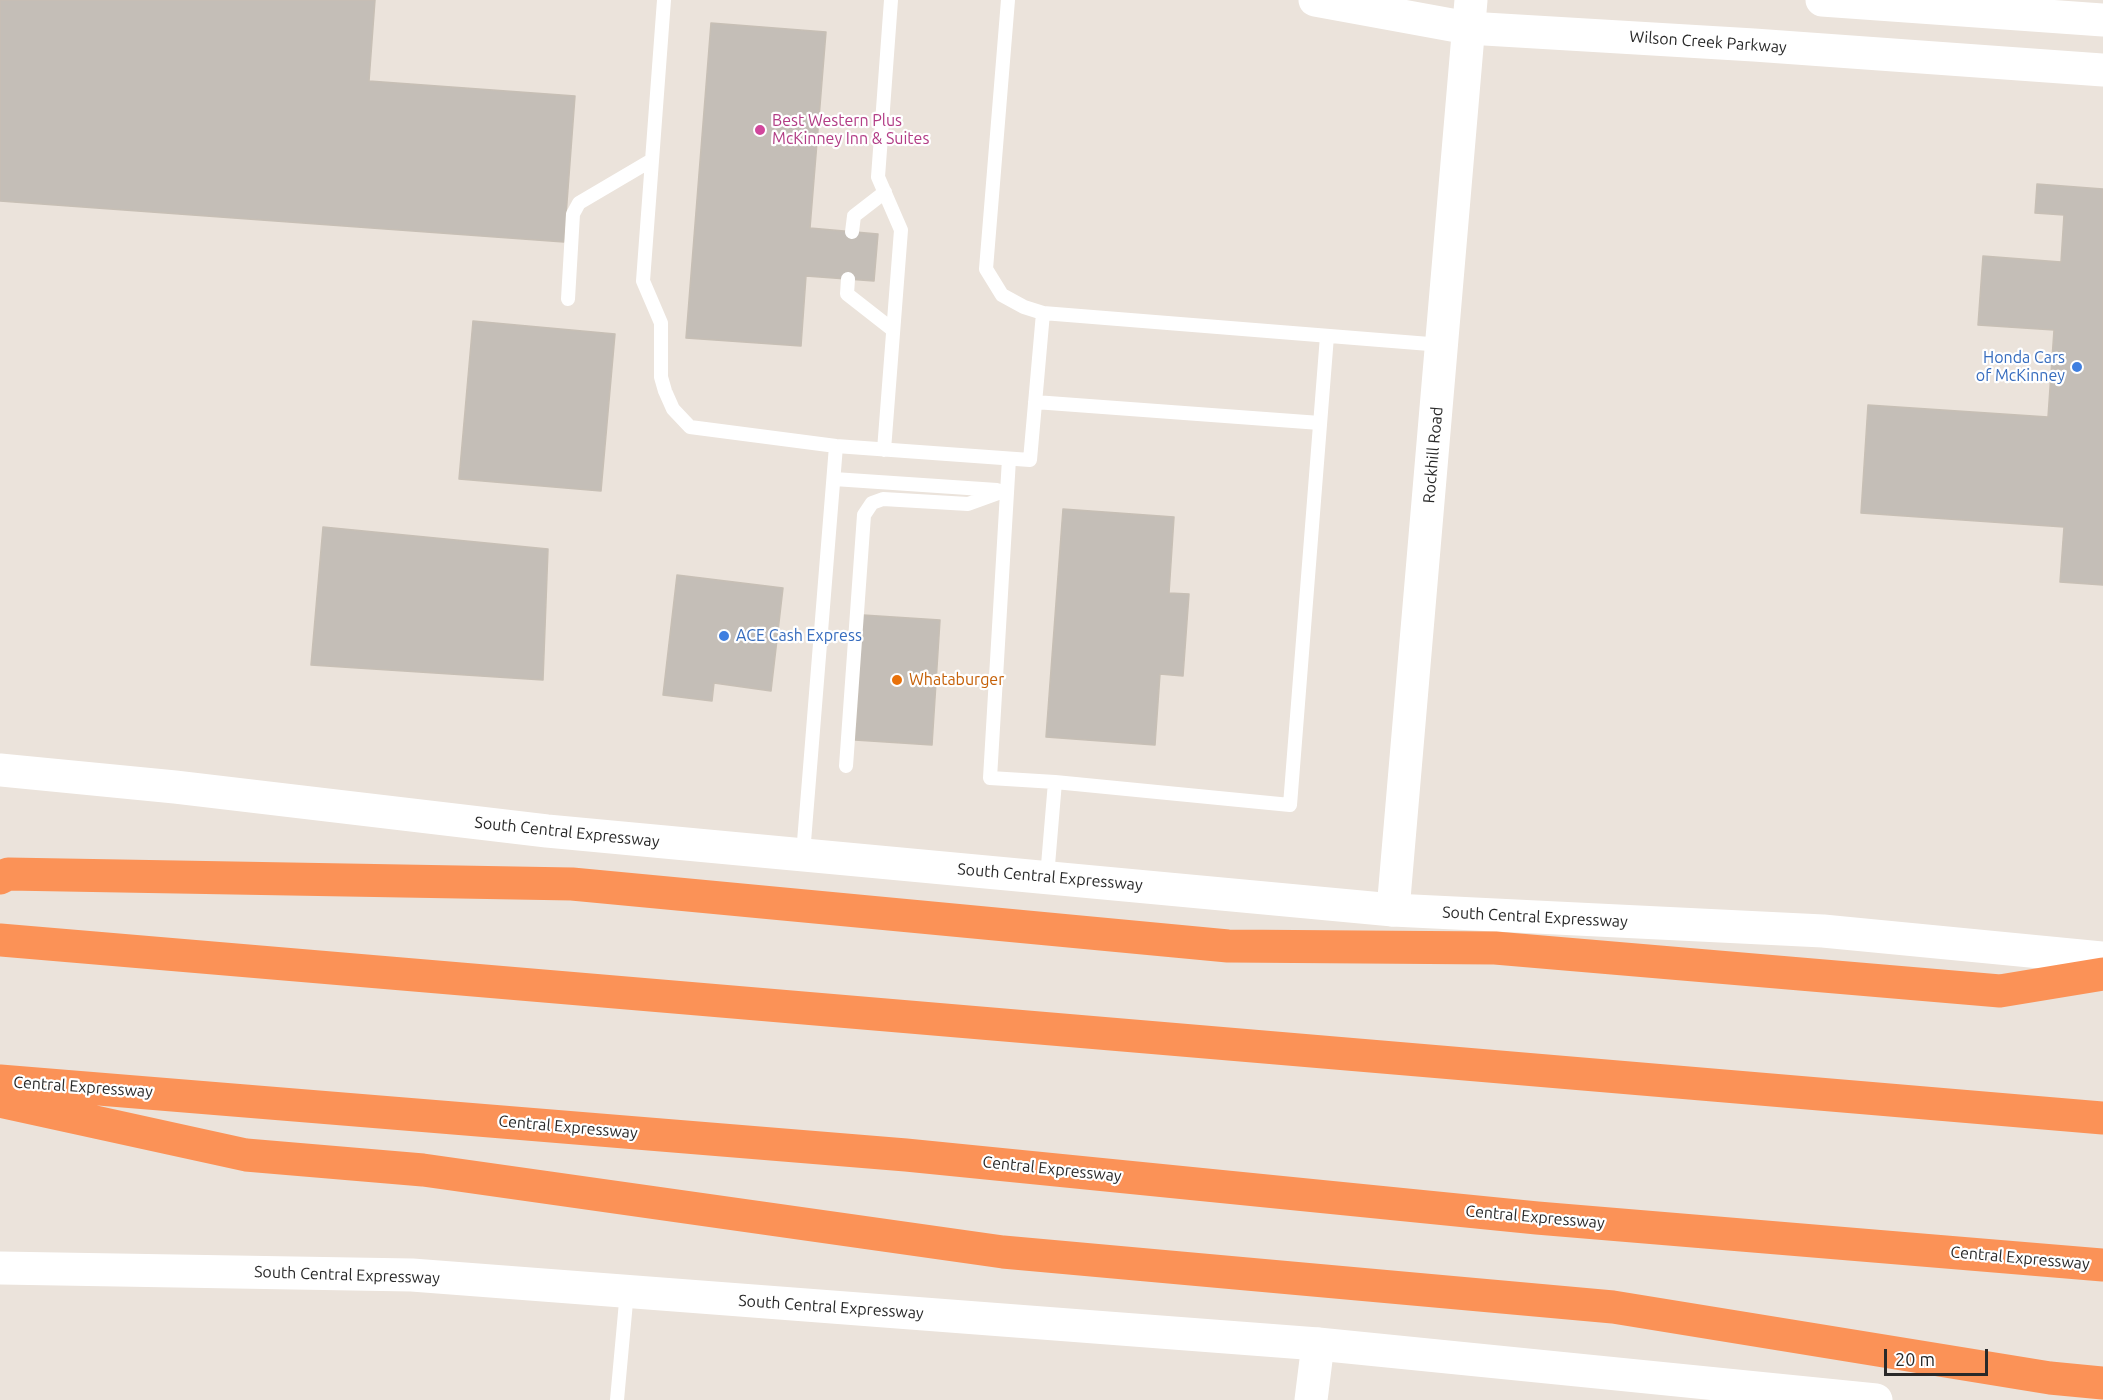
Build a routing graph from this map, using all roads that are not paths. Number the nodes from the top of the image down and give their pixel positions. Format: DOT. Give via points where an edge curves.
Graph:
graph roads {
  1 [pos="664,0"];
  2 [pos="891,0"];
  3 [pos="1008,0"];
  4 [pos="1315,0"];
  5 [pos="1822,0"];
  6 [pos="1470,14"];
  7 [pos="2103,20"];
  8 [pos="2103,70"];
  9 [pos="652,160"];
  10 [pos="885,192"];
  11 [pos="852,232"];
  12 [pos="848,279"];
  13 [pos="567,299"];
  14 [pos="1043,314"];
  15 [pos="893,330"];
  16 [pos="1327,336"];
  17 [pos="1442,345"];
  18 [pos="1035,402"];
  19 [pos="1320,423"];
  20 [pos="837,446"];
  21 [pos="884,450"];
  22 [pos="1009,459"];
  23 [pos="834,479"];
  24 [pos="1006,491"];
  25 [pos="846,766"];
  26 [pos="0,770"];
  27 [pos="1055,782"];
  28 [pos="803,854"];
  29 [pos="1047,877"];
  30 [pos="0,878"];
  31 [pos="1393,910"];
  32 [pos="0,940"];
  33 [pos="2103,958"];
  34 [pos="2103,974"];
  35 [pos="0,1081"];
  36 [pos="0,1101"];
  37 [pos="2103,1118"];
  38 [pos="2103,1265"];
  39 [pos="0,1268"];
  40 [pos="627,1291"];
  41 [pos="1318,1344"];
  42 [pos="2103,1383"];
  43 [pos="617,1400"];
  44 [pos="1311,1400"];
  45 [pos="1876,1400"];
  1 -- 9 [label="lane"];
  2 -- 10 [label="lane" via="878,177"];
  3 -- 14 [label="lane" via="986,269 1002,295"];
  4 -- 6 [label="main road, Wilson Creek Parkway"];
  5 -- 7 [label="main road"];
  6 -- 8 [label="main road, Wilson Creek Parkway" via="1754,45"];
  6 -- 17 [label="main road, Rockhill Road"];
  9 -- 13 [label="lane" via="579,204 573,214"];
  9 -- 20 [label="lane" via="643,281 661,323 661,377 673,409 690,427"];
  10 -- 11 [label="lane" via="854,216"];
  10 -- 15 [label="lane" via="901,230"];
  12 -- 15 [label="lane" via="847,294"];
  14 -- 16 [label="lane"];
  14 -- 18 [label="lane"];
  15 -- 21 [label="lane"];
  16 -- 17 [label="lane"];
  16 -- 19 [label="lane"];
  17 -- 31 [label="main road, Rockhill Road"];
  18 -- 19 [label="lane"];
  18 -- 22 [label="lane" via="1030,460"];
  19 -- 27 [label="lane" via="1290,805"];
  20 -- 21 [label="lane"];
  20 -- 23 [label="lane"];
  21 -- 22 [label="lane"];
  22 -- 24 [label="lane"];
  23 -- 24 [label="lane"];
  23 -- 28 [label="lane"];
  24 -- 25 [label="lane" via="968,504 883,499 872,503 864,515"];
  24 -- 27 [label="lane" via="990,778"];
  26 -- 28 [label="main road, South Central Expressway" via="547,831"];
  27 -- 29 [label="lane"];
  28 -- 29 [label="main road, South Central Expressway"];
  29 -- 31 [label="main road, South Central Expressway"];
  30 -- 34 [label="highway" via="8,874 572,884 1228,946 1495,948 2000,991"];
  31 -- 33 [label="main road, South Central Expressway" via="1823,931"];
  32 -- 37 [label="highway"];
  35 -- 38 [label="highway, Central Expressway" via="906,1155 1537,1218"];
  36 -- 42 [label="highway" via="246,1155 423,1170 1004,1252 1613,1307 2038,1376"];
  39 -- 40 [label="main road, South Central Expressway" via="412,1275"];
  40 -- 41 [label="main road, South Central Expressway"];
  40 -- 43 [label="lane"];
  41 -- 44 [label="main road"];
  41 -- 45 [label="main road, South Central Expressway"];
}
